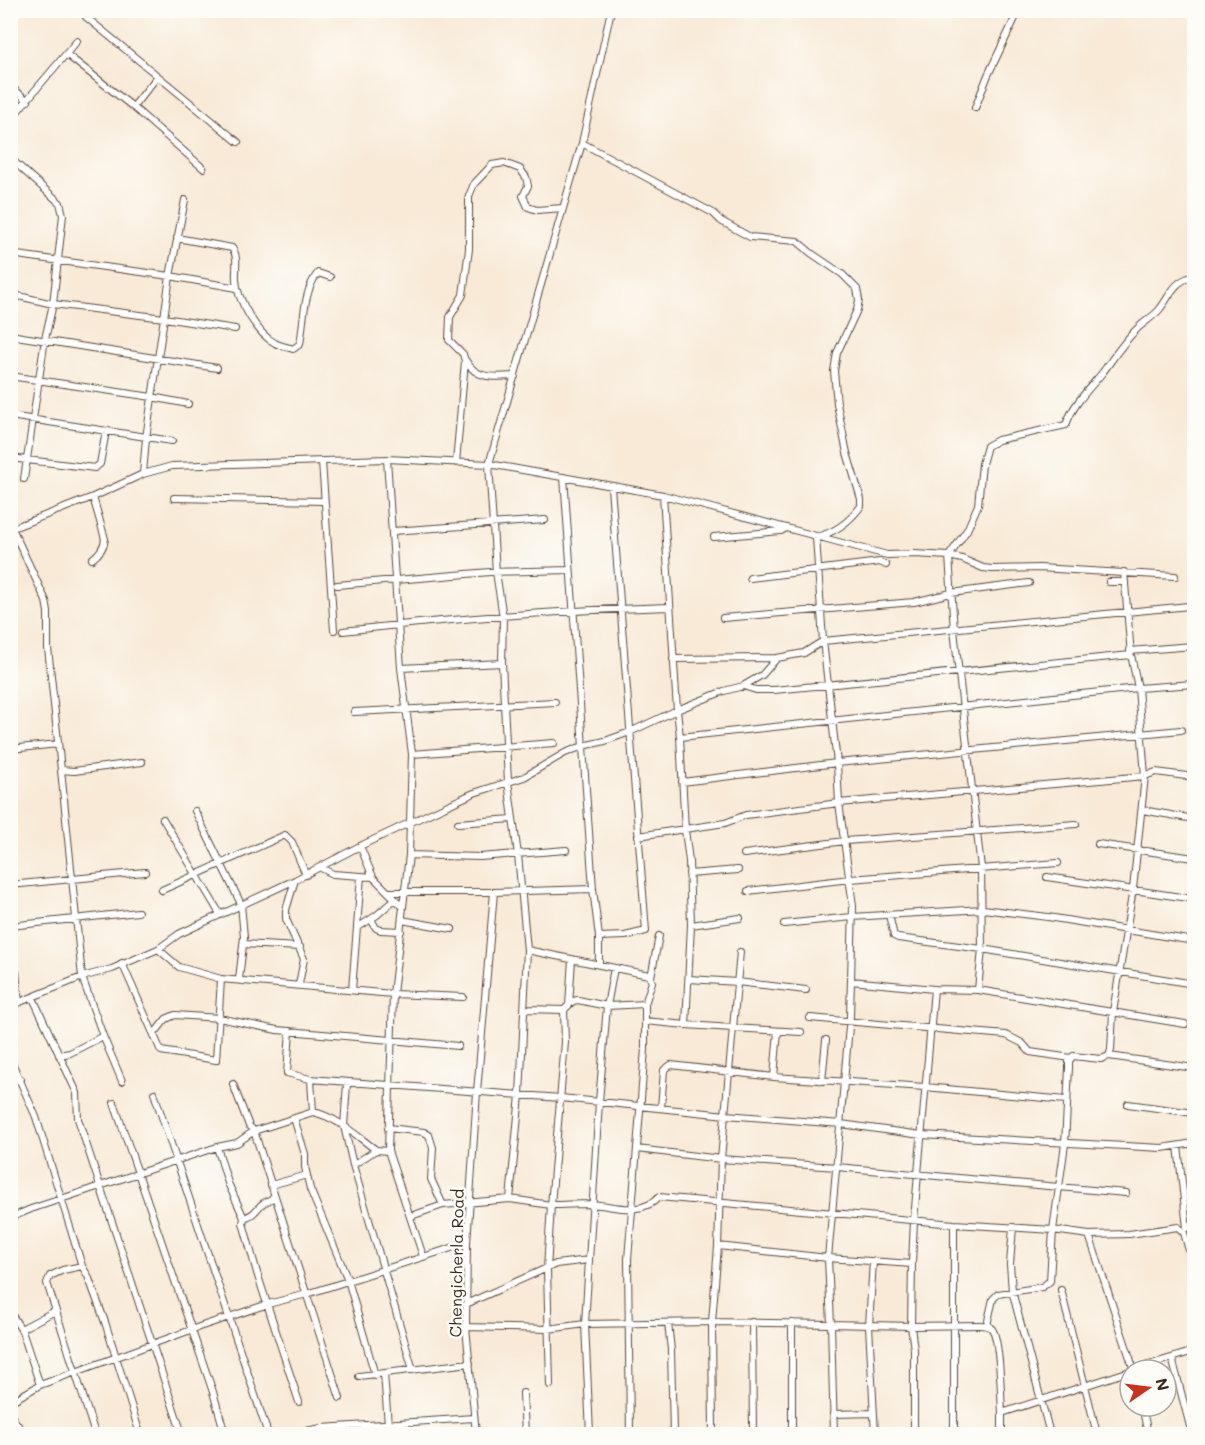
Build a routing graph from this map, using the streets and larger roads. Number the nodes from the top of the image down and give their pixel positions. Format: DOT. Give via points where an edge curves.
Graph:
graph roads {
  1 [pos="611,10"];
  2 [pos="1019,10"];
  3 [pos="86,17"];
  4 [pos="77,41"];
  5 [pos="66,54"];
  6 [pos="157,77"];
  7 [pos="10,86"];
  8 [pos="28,100"];
  9 [pos="133,107"];
  10 [pos="975,108"];
  11 [pos="10,120"];
  12 [pos="238,142"];
  13 [pos="582,143"];
  14 [pos="10,158"];
  15 [pos="203,168"];
  16 [pos="184,200"];
  17 [pos="563,208"];
  18 [pos="177,237"];
  19 [pos="10,254"];
  20 [pos="58,260"];
  21 [pos="170,276"];
  22 [pos="1194,276"];
  23 [pos="330,277"];
  24 [pos="237,288"];
  25 [pos="10,294"];
  26 [pos="53,304"];
  27 [pos="164,318"];
  28 [pos="235,329"];
  29 [pos="10,335"];
  30 [pos="45,339"];
  31 [pos="159,359"];
  32 [pos="465,361"];
  33 [pos="217,368"];
  34 [pos="10,376"];
  35 [pos="515,376"];
  36 [pos="40,381"];
  37 [pos="152,397"];
  38 [pos="188,404"];
  39 [pos="10,416"];
  40 [pos="34,420"];
  41 [pos="106,431"];
  42 [pos="146,438"];
  43 [pos="172,441"];
  44 [pos="10,458"];
  45 [pos="387,459"];
  46 [pos="27,461"];
  47 [pos="322,462"];
  48 [pos="456,463"];
  49 [pos="489,464"];
  50 [pos="143,474"];
  51 [pos="564,477"];
  52 [pos="24,479"];
  53 [pos="611,487"];
  54 [pos="663,495"];
  55 [pos="93,497"];
  56 [pos="174,498"];
  57 [pos="324,501"];
  58 [pos="545,520"];
  59 [pos="493,524"];
  60 [pos="11,528"];
  61 [pos="786,528"];
  62 [pos="393,531"];
  63 [pos="714,537"];
  64 [pos="816,537"];
  65 [pos="949,556"];
  66 [pos="92,560"];
  67 [pos="886,565"];
  68 [pos="819,569"];
  69 [pos="570,570"];
  70 [pos="496,572"];
  71 [pos="1124,572"];
  72 [pos="1175,576"];
  73 [pos="750,578"];
  74 [pos="396,579"];
  75 [pos="1109,582"];
  76 [pos="1125,582"];
  77 [pos="1029,583"];
  78 [pos="337,585"];
  79 [pos="951,593"];
  80 [pos="1189,606"];
  81 [pos="670,607"];
  82 [pos="620,609"];
  83 [pos="822,611"];
  84 [pos="1127,612"];
  85 [pos="572,613"];
  86 [pos="503,617"];
  87 [pos="723,618"];
  88 [pos="398,625"];
  89 [pos="334,630"];
  90 [pos="954,630"];
  91 [pos="343,631"];
  92 [pos="823,641"];
  93 [pos="1193,646"];
  94 [pos="1130,653"];
  95 [pos="777,658"];
  96 [pos="673,659"];
  97 [pos="502,663"];
  98 [pos="401,668"];
  99 [pos="958,672"];
  100 [pos="830,684"];
  101 [pos="1194,684"];
  102 [pos="743,686"];
  103 [pos="1138,688"];
  104 [pos="555,702"];
  105 [pos="504,705"];
  106 [pos="964,706"];
  107 [pos="406,710"];
  108 [pos="677,710"];
  109 [pos="354,712"];
  110 [pos="832,721"];
  111 [pos="1181,730"];
  112 [pos="630,732"];
  113 [pos="1142,734"];
  114 [pos="681,737"];
  115 [pos="554,743"];
  116 [pos="58,744"];
  117 [pos="506,746"];
  118 [pos="583,746"];
  119 [pos="10,749"];
  120 [pos="969,752"];
  121 [pos="411,754"];
  122 [pos="142,762"];
  123 [pos="837,763"];
  124 [pos="61,770"];
  125 [pos="1145,776"];
  126 [pos="1194,777"];
  127 [pos="508,782"];
  128 [pos="682,782"];
  129 [pos="972,792"];
  130 [pos="839,803"];
  131 [pos="1142,810"];
  132 [pos="195,811"];
  133 [pos="163,819"];
  134 [pos="513,819"];
  135 [pos="1194,819"];
  136 [pos="411,822"];
  137 [pos="458,823"];
  138 [pos="1076,824"];
  139 [pos="685,830"];
  140 [pos="978,830"];
  141 [pos="638,836"];
  142 [pos="845,842"];
  143 [pos="1098,844"];
  144 [pos="360,846"];
  145 [pos="566,850"];
  146 [pos="1137,850"];
  147 [pos="744,854"];
  148 [pos="409,855"];
  149 [pos="518,855"];
  150 [pos="1194,858"];
  151 [pos="1059,862"];
  152 [pos="220,863"];
  153 [pos="321,867"];
  154 [pos="981,868"];
  155 [pos="738,870"];
  156 [pos="145,872"];
  157 [pos="197,874"];
  158 [pos="689,874"];
  159 [pos="306,875"];
  160 [pos="361,876"];
  161 [pos="1047,877"];
  162 [pos="373,878"];
  163 [pos="73,879"];
  164 [pos="850,879"];
  165 [pos="295,880"];
  166 [pos="10,885"];
  167 [pos="593,889"];
  168 [pos="1133,889"];
  169 [pos="162,890"];
  170 [pos="405,891"];
  171 [pos="522,891"];
  172 [pos="748,891"];
  173 [pos="389,892"];
  174 [pos="494,892"];
  175 [pos="395,899"];
  176 [pos="1194,899"];
  177 [pos="241,904"];
  178 [pos="403,907"];
  179 [pos="983,909"];
  180 [pos="138,912"];
  181 [pos="220,914"];
  182 [pos="889,915"];
  183 [pos="852,917"];
  184 [pos="740,918"];
  185 [pos="76,919"];
  186 [pos="371,919"];
  187 [pos="402,920"];
  188 [pos="784,924"];
  189 [pos="691,925"];
  190 [pos="10,926"];
  191 [pos="357,928"];
  192 [pos="452,929"];
  193 [pos="1126,930"];
  194 [pos="400,931"];
  195 [pos="659,936"];
  196 [pos="599,937"];
  197 [pos="1194,941"];
  198 [pos="243,944"];
  199 [pos="300,947"];
  200 [pos="158,948"];
  201 [pos="982,949"];
  202 [pos="527,950"];
  203 [pos="740,952"];
  204 [pos="572,959"];
  205 [pos="122,963"];
  206 [pos="599,965"];
  207 [pos="10,966"];
  208 [pos="614,968"];
  209 [pos="1120,972"];
  210 [pos="82,977"];
  211 [pos="651,977"];
  212 [pos="221,979"];
  213 [pos="239,979"];
  214 [pos="689,979"];
  215 [pos="851,981"];
  216 [pos="737,982"];
  217 [pos="299,984"];
  218 [pos="1194,984"];
  219 [pos="934,989"];
  220 [pos="352,990"];
  221 [pos="806,990"];
  222 [pos="978,990"];
  223 [pos="393,994"];
  224 [pos="463,997"];
  225 [pos="33,998"];
  226 [pos="19,1003"];
  227 [pos="645,1004"];
  228 [pos="10,1006"];
  229 [pos="608,1006"];
  230 [pos="566,1007"];
  231 [pos="526,1009"];
  232 [pos="1113,1012"];
  233 [pos="219,1018"];
  234 [pos="810,1018"];
  235 [pos="850,1020"];
  236 [pos="645,1021"];
  237 [pos="1185,1024"];
  238 [pos="686,1025"];
  239 [pos="931,1027"];
  240 [pos="733,1028"];
  241 [pos="290,1031"];
  242 [pos="778,1031"];
  243 [pos="801,1032"];
  244 [pos="154,1034"];
  245 [pos="103,1036"];
  246 [pos="392,1039"];
  247 [pos="826,1040"];
  248 [pos="459,1046"];
  249 [pos="59,1055"];
  250 [pos="1109,1056"];
  251 [pos="10,1058"];
  252 [pos="1071,1058"];
  253 [pos="1194,1068"];
  254 [pos="730,1072"];
  255 [pos="774,1077"];
  256 [pos="21,1079"];
  257 [pos="311,1080"];
  258 [pos="122,1081"];
  259 [pos="822,1081"];
  260 [pos="10,1082"];
  261 [pos="844,1082"];
  262 [pos="233,1084"];
  263 [pos="347,1084"];
  264 [pos="391,1085"];
  265 [pos="925,1087"];
  266 [pos="477,1092"];
  267 [pos="154,1093"];
  268 [pos="520,1095"];
  269 [pos="561,1098"];
  270 [pos="1066,1100"];
  271 [pos="599,1102"];
  272 [pos="114,1103"];
  273 [pos="1128,1104"];
  274 [pos="640,1106"];
  275 [pos="661,1108"];
  276 [pos="313,1112"];
  277 [pos="1194,1113"];
  278 [pos="726,1115"];
  279 [pos="294,1118"];
  280 [pos="841,1124"];
  281 [pos="344,1126"];
  282 [pos="388,1128"];
  283 [pos="254,1131"];
  284 [pos="921,1135"];
  285 [pos="1194,1143"];
  286 [pos="1065,1144"];
  287 [pos="1178,1146"];
  288 [pos="217,1147"];
  289 [pos="637,1149"];
  290 [pos="376,1150"];
  291 [pos="388,1151"];
  292 [pos="721,1159"];
  293 [pos="178,1161"];
  294 [pos="353,1166"];
  295 [pos="837,1167"];
  296 [pos="139,1174"];
  297 [pos="918,1174"];
  298 [pos="307,1175"];
  299 [pos="271,1185"];
  300 [pos="101,1187"];
  301 [pos="1059,1188"];
  302 [pos="1126,1193"];
  303 [pos="274,1196"];
  304 [pos="61,1199"];
  305 [pos="510,1199"];
  306 [pos="469,1202"];
  307 [pos="720,1203"];
  308 [pos="592,1204"];
  309 [pos="443,1205"];
  310 [pos="551,1205"];
  311 [pos="631,1209"];
  312 [pos="832,1213"];
  313 [pos="411,1216"];
  314 [pos="10,1218"];
  315 [pos="244,1218"];
  316 [pos="914,1220"];
  317 [pos="954,1224"];
  318 [pos="1013,1227"];
  319 [pos="1194,1227"];
  320 [pos="1184,1228"];
  321 [pos="1053,1230"];
  322 [pos="1089,1235"];
  323 [pos="467,1243"];
  324 [pos="718,1246"];
  325 [pos="423,1256"];
  326 [pos="828,1258"];
  327 [pos="589,1260"];
  328 [pos="873,1262"];
  329 [pos="912,1264"];
  330 [pos="82,1266"];
  331 [pos="1194,1268"];
  332 [pos="383,1269"];
  333 [pos="547,1269"];
  334 [pos="348,1280"];
  335 [pos="1061,1290"];
  336 [pos="1012,1291"];
  337 [pos="308,1294"];
  338 [pos="268,1304"];
  339 [pos="465,1304"];
  340 [pos="55,1311"];
  341 [pos="10,1312"];
  342 [pos="229,1317"];
  343 [pos="629,1322"];
  344 [pos="712,1322"];
  345 [pos="752,1322"];
  346 [pos="668,1323"];
  347 [pos="792,1323"];
  348 [pos="585,1324"];
  349 [pos="831,1324"];
  350 [pos="987,1325"];
  351 [pos="869,1326"];
  352 [pos="911,1326"];
  353 [pos="954,1326"];
  354 [pos="466,1327"];
  355 [pos="21,1329"];
  356 [pos="548,1329"];
  357 [pos="190,1331"];
  358 [pos="152,1346"];
  359 [pos="1194,1351"];
  360 [pos="115,1358"];
  361 [pos="1128,1358"];
  362 [pos="1172,1358"];
  363 [pos="470,1363"];
  364 [pos="413,1370"];
  365 [pos="75,1372"];
  366 [pos="384,1374"];
  367 [pos="375,1375"];
  368 [pos="1118,1375"];
  369 [pos="359,1376"];
  370 [pos="1178,1381"];
  371 [pos="40,1385"];
  372 [pos="550,1385"];
  373 [pos="1086,1385"];
  374 [pos="523,1394"];
  375 [pos="340,1398"];
  376 [pos="1040,1400"];
  377 [pos="10,1402"];
  378 [pos="299,1402"];
  379 [pos="874,1413"];
  380 [pos="1002,1413"];
  381 [pos="10,1414"];
  382 [pos="833,1414"];
  383 [pos="474,1418"];
  384 [pos="1145,1418"];
  385 [pos="388,1424"];
  386 [pos="24,1434"];
  387 [pos="95,1434"];
  388 [pos="140,1434"];
  389 [pos="182,1434"];
  390 [pos="225,1434"];
  391 [pos="268,1434"];
  392 [pos="290,1434"];
  393 [pos="476,1434"];
  394 [pos="525,1434"];
  395 [pos="590,1434"];
  396 [pos="630,1434"];
  397 [pos="673,1434"];
  398 [pos="713,1434"];
  399 [pos="753,1434"];
  400 [pos="792,1434"];
  401 [pos="834,1434"];
  402 [pos="875,1434"];
  403 [pos="914,1434"];
  404 [pos="954,1434"];
  405 [pos="1002,1434"];
  406 [pos="1050,1434"];
  407 [pos="1097,1434"];
  408 [pos="1148,1434"];
  409 [pos="1192,1434"];
  1 -- 13 [label="street"];
  2 -- 10 [label="street"];
  3 -- 6 [label="street"];
  4 -- 5 [label="street"];
  5 -- 8 [label="street"];
  5 -- 9 [label="street"];
  6 -- 9 [label="street"];
  6 -- 12 [label="street"];
  7 -- 8 [label="street"];
  8 -- 11 [label="street"];
  9 -- 15 [label="street"];
  13 -- 17 [label="street"];
  13 -- 64 [label="street" via="750,237 797,240 856,289 857,310 837,353 834,371 837,404 861,506 841,526"];
  14 -- 20 [label="street" via="60,203 63,215"];
  16 -- 18 [label="street"];
  17 -- 32 [label="street" via="528,207 523,196 528,186 526,177 520,169 504,163 492,165 474,184 469,196 469,249 462,295 448,327 448,340"];
  17 -- 35 [label="street"];
  18 -- 21 [label="street"];
  18 -- 24 [label="street" via="232,248"];
  19 -- 20 [label="street"];
  20 -- 21 [label="street"];
  20 -- 26 [label="street"];
  21 -- 24 [label="street"];
  21 -- 27 [label="street"];
  22 -- 65 [label="street" via="1172,288 1159,310 1117,351 1071,409 1066,425 1004,438 987,446 978,505"];
  23 -- 24 [label="street" via="318,273 315,276 307,297 300,344 293,349 266,336 240,301"];
  25 -- 26 [label="street"];
  26 -- 27 [label="street"];
  26 -- 30 [label="street"];
  27 -- 28 [label="street"];
  27 -- 31 [label="street"];
  29 -- 30 [label="street"];
  30 -- 31 [label="street"];
  30 -- 36 [label="street"];
  31 -- 33 [label="street"];
  31 -- 37 [label="street"];
  32 -- 35 [label="street" via="471,370 482,375"];
  32 -- 48 [label="street"];
  34 -- 36 [label="street"];
  35 -- 49 [label="street"];
  36 -- 37 [label="street"];
  36 -- 40 [label="street"];
  37 -- 38 [label="street"];
  37 -- 42 [label="street"];
  39 -- 40 [label="street"];
  40 -- 41 [label="street"];
  40 -- 46 [label="street"];
  41 -- 42 [label="street"];
  41 -- 46 [label="street" via="100,464 95,468"];
  42 -- 43 [label="street"];
  42 -- 50 [label="street"];
  44 -- 46 [label="street"];
  45 -- 47 [label="street"];
  45 -- 48 [label="street"];
  45 -- 62 [label="street"];
  46 -- 52 [label="street"];
  47 -- 50 [label="street" via="172,466"];
  47 -- 57 [label="street"];
  48 -- 49 [label="street"];
  49 -- 51 [label="street"];
  49 -- 59 [label="street"];
  50 -- 55 [label="street"];
  51 -- 53 [label="street"];
  51 -- 69 [label="street"];
  53 -- 54 [label="street"];
  53 -- 82 [label="street"];
  54 -- 61 [label="street"];
  54 -- 81 [label="street"];
  55 -- 60 [label="street"];
  55 -- 66 [label="street" via="105,538"];
  56 -- 57 [label="street"];
  57 -- 89 [label="street"];
  58 -- 59 [label="street"];
  59 -- 62 [label="street"];
  59 -- 70 [label="street"];
  60 -- 116 [label="street" via="46,601"];
  61 -- 63 [label="street"];
  61 -- 64 [label="street"];
  62 -- 74 [label="street"];
  64 -- 65 [label="street" via="887,555"];
  64 -- 68 [label="street"];
  65 -- 71 [label="street" via="992,569"];
  65 -- 79 [label="street"];
  67 -- 68 [label="street" via="880,562"];
  68 -- 73 [label="street"];
  68 -- 83 [label="street"];
  69 -- 70 [label="street"];
  69 -- 85 [label="street"];
  70 -- 74 [label="street"];
  70 -- 86 [label="street"];
  71 -- 72 [label="street"];
  71 -- 76 [label="street"];
  74 -- 78 [label="street"];
  74 -- 88 [label="street"];
  75 -- 76 [label="street"];
  76 -- 84 [label="street"];
  77 -- 79 [label="street"];
  79 -- 83 [label="street" via="914,602"];
  79 -- 90 [label="street"];
  80 -- 84 [label="street"];
  81 -- 82 [label="street"];
  81 -- 96 [label="street"];
  82 -- 85 [label="street"];
  82 -- 112 [label="street"];
  83 -- 87 [label="street"];
  83 -- 92 [label="street"];
  84 -- 90 [label="street"];
  84 -- 94 [label="street"];
  85 -- 86 [label="street"];
  85 -- 118 [label="street"];
  86 -- 88 [label="street"];
  86 -- 97 [label="street"];
  88 -- 91 [label="street"];
  88 -- 98 [label="street"];
  90 -- 92 [label="street"];
  90 -- 99 [label="street"];
  92 -- 95 [label="street" via="804,653"];
  92 -- 100 [label="street"];
  93 -- 94 [label="street"];
  94 -- 99 [label="street"];
  94 -- 103 [label="street"];
  95 -- 96 [label="street"];
  95 -- 102 [label="street" via="762,675"];
  96 -- 108 [label="street"];
  97 -- 98 [label="street"];
  97 -- 105 [label="street"];
  98 -- 107 [label="street"];
  99 -- 100 [label="street"];
  99 -- 106 [label="street"];
  100 -- 102 [label="street" via="765,690"];
  100 -- 110 [label="street"];
  101 -- 103 [label="street"];
  102 -- 108 [label="street"];
  103 -- 106 [label="street"];
  103 -- 113 [label="street"];
  104 -- 105 [label="street"];
  105 -- 107 [label="street"];
  105 -- 117 [label="street"];
  106 -- 110 [label="street"];
  106 -- 120 [label="street"];
  107 -- 109 [label="street"];
  107 -- 121 [label="street"];
  108 -- 112 [label="street"];
  108 -- 114 [label="street"];
  110 -- 114 [label="street"];
  110 -- 123 [label="street"];
  111 -- 113 [label="street"];
  112 -- 118 [label="street"];
  112 -- 141 [label="street"];
  113 -- 120 [label="street"];
  113 -- 125 [label="street"];
  114 -- 128 [label="street"];
  115 -- 117 [label="street"];
  116 -- 119 [label="street"];
  116 -- 124 [label="street"];
  117 -- 121 [label="street"];
  117 -- 127 [label="street"];
  118 -- 127 [label="street"];
  118 -- 167 [label="street"];
  120 -- 123 [label="street"];
  120 -- 129 [label="street"];
  121 -- 136 [label="street"];
  122 -- 124 [label="street"];
  123 -- 128 [label="street"];
  123 -- 130 [label="street"];
  124 -- 163 [label="street"];
  125 -- 126 [label="street" via="1156,772"];
  125 -- 129 [label="street"];
  125 -- 131 [label="street"];
  127 -- 134 [label="street"];
  127 -- 136 [label="street"];
  128 -- 139 [label="street"];
  129 -- 130 [label="street"];
  129 -- 140 [label="street"];
  130 -- 139 [label="street" via="746,816"];
  130 -- 142 [label="street"];
  131 -- 135 [label="street"];
  131 -- 146 [label="street"];
  132 -- 152 [label="street"];
  133 -- 157 [label="street"];
  134 -- 137 [label="street"];
  134 -- 149 [label="street"];
  136 -- 144 [label="street"];
  136 -- 148 [label="street"];
  138 -- 140 [label="street"];
  139 -- 141 [label="street"];
  139 -- 158 [label="street"];
  140 -- 142 [label="street"];
  140 -- 154 [label="street"];
  141 -- 196 [label="street" via="646,931"];
  142 -- 147 [label="street"];
  142 -- 164 [label="street"];
  143 -- 146 [label="street"];
  144 -- 153 [label="street"];
  144 -- 162 [label="street"];
  145 -- 149 [label="street"];
  146 -- 150 [label="street"];
  146 -- 168 [label="street"];
  148 -- 149 [label="street"];
  148 -- 170 [label="street"];
  149 -- 171 [label="street"];
  151 -- 154 [label="street"];
  152 -- 157 [label="street"];
  152 -- 159 [label="street" via="285,835"];
  152 -- 177 [label="street"];
  153 -- 159 [label="street"];
  153 -- 160 [label="street" via="333,874"];
  154 -- 164 [label="street"];
  154 -- 179 [label="street"];
  155 -- 158 [label="street"];
  156 -- 163 [label="street"];
  157 -- 169 [label="street"];
  157 -- 181 [label="street"];
  158 -- 189 [label="street"];
  159 -- 165 [label="street"];
  160 -- 162 [label="street"];
  160 -- 191 [label="street"];
  161 -- 168 [label="street"];
  162 -- 173 [label="street"];
  163 -- 166 [label="street"];
  163 -- 185 [label="street"];
  164 -- 172 [label="street"];
  164 -- 183 [label="street"];
  165 -- 177 [label="street"];
  165 -- 199 [label="street" via="286,919"];
  167 -- 171 [label="street"];
  167 -- 196 [label="street"];
  168 -- 176 [label="street"];
  168 -- 193 [label="street"];
  170 -- 173 [label="street"];
  170 -- 174 [label="street"];
  170 -- 178 [label="street"];
  171 -- 174 [label="street"];
  171 -- 202 [label="street"];
  173 -- 175 [label="street"];
  174 -- 266 [label="street, Chengicherla Road"];
  175 -- 178 [label="street"];
  175 -- 186 [label="street"];
  177 -- 181 [label="street"];
  177 -- 198 [label="street"];
  178 -- 187 [label="street"];
  179 -- 182 [label="street"];
  179 -- 193 [label="street"];
  179 -- 201 [label="street"];
  180 -- 185 [label="street"];
  181 -- 200 [label="street"];
  182 -- 183 [label="street"];
  182 -- 201 [label="street" via="894,936"];
  183 -- 188 [label="street"];
  183 -- 215 [label="street"];
  184 -- 189 [label="street"];
  185 -- 190 [label="street"];
  185 -- 210 [label="street"];
  186 -- 191 [label="street"];
  186 -- 194 [label="street" via="376,928"];
  187 -- 192 [label="street"];
  187 -- 194 [label="street"];
  189 -- 214 [label="street"];
  191 -- 220 [label="street"];
  193 -- 197 [label="street"];
  193 -- 209 [label="street"];
  194 -- 223 [label="street"];
  195 -- 211 [label="street"];
  196 -- 206 [label="street"];
  198 -- 199 [label="street"];
  198 -- 213 [label="street"];
  199 -- 217 [label="street" via="304,966"];
  200 -- 205 [label="street"];
  200 -- 212 [label="street" via="179,967"];
  201 -- 209 [label="street"];
  201 -- 222 [label="street"];
  202 -- 204 [label="street"];
  202 -- 231 [label="street"];
  203 -- 216 [label="street"];
  204 -- 206 [label="street"];
  204 -- 230 [label="street"];
  205 -- 210 [label="street"];
  205 -- 244 [label="street"];
  206 -- 208 [label="street"];
  207 -- 226 [label="street" via="16,972"];
  208 -- 211 [label="street"];
  208 -- 229 [label="street"];
  209 -- 218 [label="street"];
  209 -- 232 [label="street"];
  210 -- 225 [label="street"];
  210 -- 245 [label="street"];
  211 -- 227 [label="street"];
  212 -- 213 [label="street"];
  212 -- 233 [label="street"];
  213 -- 217 [label="street"];
  214 -- 216 [label="street"];
  214 -- 238 [label="street"];
  215 -- 219 [label="street"];
  215 -- 235 [label="street"];
  216 -- 221 [label="street"];
  216 -- 240 [label="street"];
  217 -- 220 [label="street"];
  219 -- 222 [label="street"];
  219 -- 239 [label="street"];
  220 -- 223 [label="street"];
  222 -- 232 [label="street"];
  223 -- 224 [label="street"];
  223 -- 246 [label="street"];
  225 -- 226 [label="street"];
  225 -- 249 [label="street"];
  226 -- 228 [label="street"];
  227 -- 229 [label="street"];
  227 -- 236 [label="street"];
  229 -- 230 [label="street" via="584,1000"];
  229 -- 271 [label="street"];
  230 -- 231 [label="street"];
  230 -- 269 [label="street"];
  231 -- 268 [label="street"];
  232 -- 237 [label="street"];
  232 -- 250 [label="street"];
  233 -- 241 [label="street"];
  233 -- 244 [label="street" via="170,1016"];
  233 -- 244 [label="street" via="216,1060 161,1051"];
  234 -- 235 [label="street"];
  235 -- 239 [label="street"];
  235 -- 261 [label="street"];
  236 -- 238 [label="street"];
  236 -- 274 [label="street"];
  238 -- 240 [label="street"];
  239 -- 252 [label="street" via="1006,1035 1030,1052"];
  239 -- 265 [label="street"];
  240 -- 242 [label="street"];
  240 -- 254 [label="street"];
  241 -- 246 [label="street"];
  241 -- 257 [label="street" via="287,1073"];
  242 -- 243 [label="street"];
  242 -- 255 [label="street"];
  245 -- 249 [label="street"];
  245 -- 258 [label="street"];
  246 -- 248 [label="street"];
  246 -- 264 [label="street"];
  247 -- 259 [label="street"];
  249 -- 300 [label="street" via="77,1093 78,1119"];
  250 -- 252 [label="street"];
  250 -- 253 [label="street"];
  251 -- 256 [label="street"];
  252 -- 270 [label="street"];
  254 -- 255 [label="street"];
  254 -- 275 [label="street" via="668,1067 664,1070"];
  254 -- 278 [label="street"];
  255 -- 259 [label="street"];
  256 -- 260 [label="street"];
  256 -- 304 [label="street"];
  257 -- 263 [label="street"];
  257 -- 276 [label="street"];
  259 -- 261 [label="street"];
  261 -- 265 [label="street"];
  261 -- 280 [label="street"];
  262 -- 283 [label="street"];
  263 -- 264 [label="street"];
  263 -- 281 [label="street"];
  264 -- 266 [label="street"];
  264 -- 282 [label="street"];
  265 -- 270 [label="street"];
  265 -- 284 [label="street"];
  266 -- 268 [label="street"];
  266 -- 306 [label="street, Chengicherla Road"];
  267 -- 293 [label="street"];
  268 -- 269 [label="street"];
  268 -- 305 [label="street"];
  269 -- 271 [label="street"];
  269 -- 310 [label="street"];
  270 -- 286 [label="street"];
  271 -- 274 [label="street"];
  271 -- 308 [label="street"];
  272 -- 296 [label="street"];
  273 -- 277 [label="street"];
  274 -- 275 [label="street"];
  274 -- 289 [label="street"];
  275 -- 278 [label="street"];
  276 -- 279 [label="street"];
  276 -- 281 [label="street"];
  278 -- 280 [label="street"];
  278 -- 292 [label="street"];
  279 -- 283 [label="street"];
  279 -- 298 [label="street"];
  280 -- 284 [label="street"];
  280 -- 295 [label="street"];
  281 -- 290 [label="street"];
  281 -- 294 [label="street"];
  282 -- 291 [label="street"];
  282 -- 309 [label="street" via="429,1135 433,1148 431,1179"];
  283 -- 288 [label="street" via="237,1143"];
  283 -- 299 [label="street"];
  284 -- 286 [label="street"];
  284 -- 297 [label="street"];
  285 -- 287 [label="street"];
  286 -- 287 [label="street"];
  286 -- 301 [label="street"];
  287 -- 320 [label="street"];
  288 -- 293 [label="street"];
  288 -- 315 [label="street"];
  289 -- 292 [label="street"];
  289 -- 311 [label="street"];
  290 -- 291 [label="street"];
  290 -- 294 [label="street"];
  291 -- 313 [label="street"];
  292 -- 295 [label="street"];
  292 -- 307 [label="street"];
  293 -- 296 [label="street"];
  293 -- 342 [label="street"];
  294 -- 332 [label="street"];
  295 -- 297 [label="street"];
  295 -- 312 [label="street"];
  296 -- 300 [label="street"];
  296 -- 357 [label="street"];
  297 -- 301 [label="street"];
  297 -- 316 [label="street"];
  298 -- 299 [label="street"];
  298 -- 334 [label="street"];
  299 -- 303 [label="street"];
  300 -- 304 [label="street"];
  300 -- 358 [label="street"];
  301 -- 302 [label="street"];
  301 -- 321 [label="street"];
  303 -- 315 [label="street"];
  303 -- 337 [label="street"];
  304 -- 314 [label="street"];
  304 -- 330 [label="street"];
  305 -- 306 [label="street"];
  305 -- 310 [label="street"];
  306 -- 309 [label="street"];
  306 -- 323 [label="street, Chengicherla Road"];
  307 -- 311 [label="street" via="659,1197 652,1204"];
  307 -- 312 [label="street"];
  307 -- 324 [label="street"];
  308 -- 310 [label="street"];
  308 -- 311 [label="street"];
  308 -- 327 [label="street"];
  309 -- 313 [label="street"];
  310 -- 333 [label="street"];
  311 -- 343 [label="street"];
  312 -- 316 [label="street"];
  312 -- 326 [label="street"];
  313 -- 325 [label="street"];
  315 -- 338 [label="street" via="249,1249"];
  316 -- 317 [label="street"];
  316 -- 329 [label="street"];
  317 -- 318 [label="street"];
  317 -- 353 [label="street"];
  318 -- 321 [label="street"];
  318 -- 336 [label="street"];
  319 -- 320 [label="street"];
  320 -- 322 [label="street"];
  320 -- 331 [label="street"];
  321 -- 322 [label="street"];
  321 -- 336 [label="street" via="1050,1281 1042,1287"];
  322 -- 361 [label="street"];
  323 -- 325 [label="street"];
  323 -- 339 [label="street, Chengicherla Road"];
  324 -- 326 [label="street"];
  324 -- 344 [label="street"];
  325 -- 332 [label="street"];
  326 -- 328 [label="street"];
  326 -- 349 [label="street"];
  327 -- 333 [label="street" via="556,1264"];
  327 -- 348 [label="street"];
  328 -- 329 [label="street"];
  328 -- 351 [label="street"];
  329 -- 352 [label="street"];
  330 -- 340 [label="street" via="47,1279"];
  330 -- 360 [label="street"];
  332 -- 334 [label="street"];
  332 -- 364 [label="street"];
  333 -- 339 [label="street"];
  333 -- 356 [label="street"];
  334 -- 337 [label="street"];
  334 -- 367 [label="street"];
  335 -- 373 [label="street"];
  336 -- 350 [label="street" via="995,1296"];
  336 -- 376 [label="street"];
  337 -- 338 [label="street"];
  337 -- 375 [label="street"];
  338 -- 342 [label="street"];
  338 -- 378 [label="street"];
  339 -- 354 [label="street, Chengicherla Road"];
  340 -- 355 [label="street"];
  340 -- 365 [label="street"];
  341 -- 355 [label="street"];
  342 -- 357 [label="street"];
  342 -- 391 [label="street"];
  343 -- 346 [label="street"];
  343 -- 348 [label="street"];
  343 -- 396 [label="street"];
  344 -- 345 [label="street"];
  344 -- 346 [label="street"];
  344 -- 398 [label="street"];
  345 -- 347 [label="street"];
  345 -- 399 [label="street"];
  346 -- 397 [label="street"];
  347 -- 349 [label="street"];
  347 -- 400 [label="street"];
  348 -- 356 [label="street"];
  348 -- 395 [label="street"];
  349 -- 351 [label="street"];
  349 -- 382 [label="street"];
  350 -- 353 [label="street"];
  350 -- 380 [label="street" via="997,1344"];
  351 -- 352 [label="street"];
  351 -- 379 [label="street"];
  352 -- 353 [label="street"];
  352 -- 403 [label="street"];
  353 -- 404 [label="street"];
  354 -- 356 [label="street"];
  354 -- 363 [label="street, Chengicherla Road"];
  355 -- 371 [label="street"];
  356 -- 372 [label="street"];
  357 -- 358 [label="street"];
  357 -- 390 [label="street"];
  358 -- 360 [label="street"];
  358 -- 389 [label="street"];
  359 -- 362 [label="street"];
  360 -- 365 [label="street"];
  360 -- 388 [label="street"];
  363 -- 364 [label="street"];
  363 -- 383 [label="street, Chengicherla Road"];
  364 -- 366 [label="street"];
  365 -- 371 [label="street"];
  365 -- 387 [label="street"];
  366 -- 367 [label="street"];
  366 -- 385 [label="street"];
  367 -- 369 [label="street"];
  368 -- 373 [label="street"];
  370 -- 409 [label="street"];
  371 -- 377 [label="street"];
  373 -- 376 [label="street"];
  373 -- 407 [label="street"];
  374 -- 394 [label="street"];
  376 -- 380 [label="street"];
  376 -- 406 [label="street"];
  379 -- 382 [label="street"];
  379 -- 402 [label="street"];
  380 -- 405 [label="street"];
  381 -- 386 [label="street"];
  382 -- 401 [label="street"];
  383 -- 385 [label="street"];
  383 -- 393 [label="street, Chengicherla Road"];
  384 -- 408 [label="street"];
  385 -- 392 [label="street"];
}
